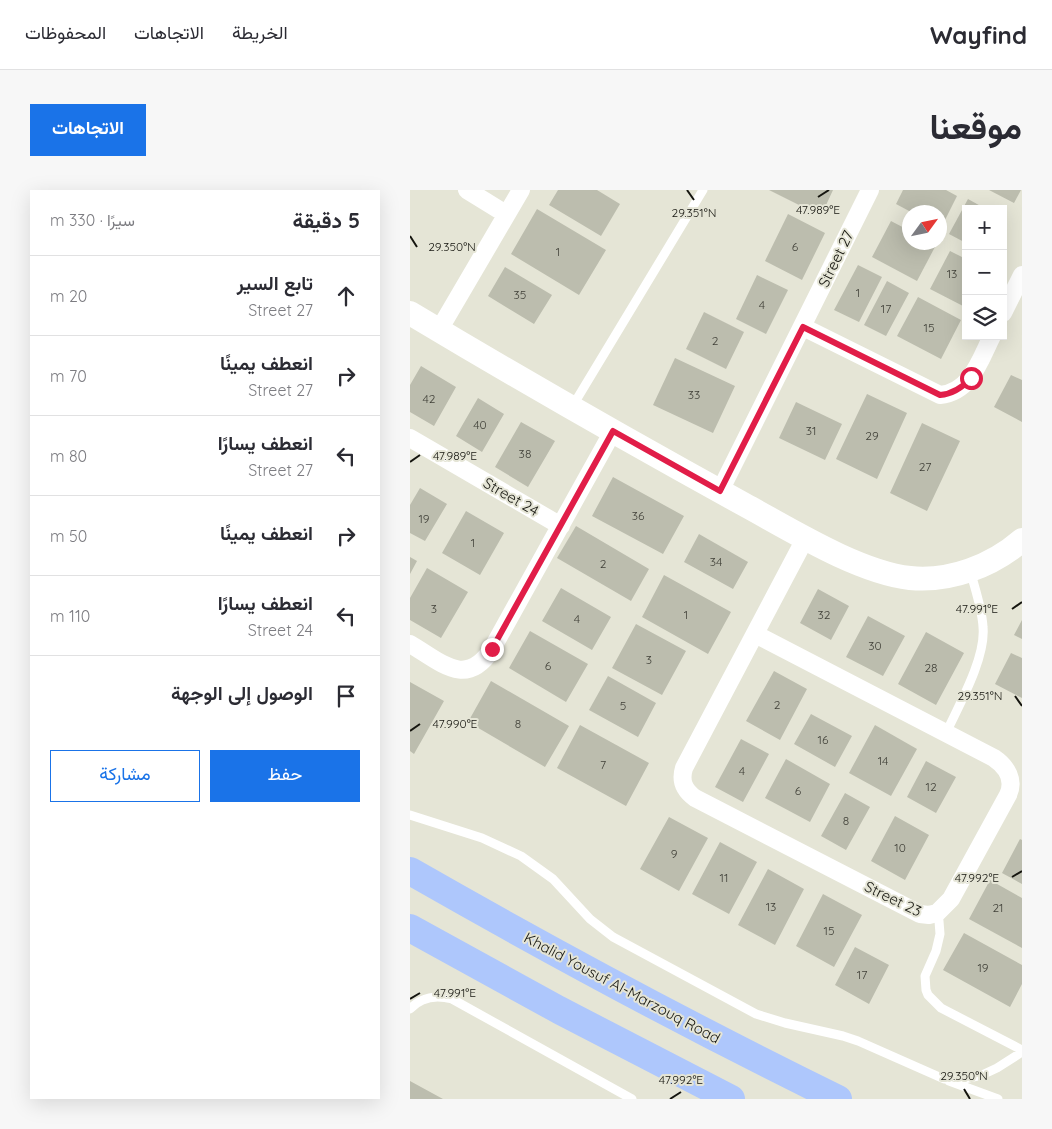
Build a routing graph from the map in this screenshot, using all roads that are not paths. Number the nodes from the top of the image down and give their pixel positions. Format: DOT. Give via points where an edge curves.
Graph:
graph roads {
  1 [pos="467,190"];
  2 [pos="521,190"];
  3 [pos="703,190"];
  4 [pos="870,190"];
  5 [pos="506,214"];
  6 [pos="1022,275"];
  7 [pos="1007,305"];
  8 [pos="410,313"];
  9 [pos="803,327"];
  10 [pos="438,330"];
  11 [pos="990,340"];
  12 [pos="572,408"];
  13 [pos="613,431"];
  14 [pos="410,438"];
  15 [pos="720,491"];
  16 [pos="561,526"];
  17 [pos="806,537"];
  18 [pos="1022,540"];
  19 [pos="970,570"];
  20 [pos="755,634"];
  21 [pos="410,644"];
  22 [pos="946,733"];
  23 [pos="410,815"];
  24 [pos="410,871"];
  25 [pos="937,913"];
  26 [pos="410,928"];
  27 [pos="410,1009"];
  28 [pos="1022,1051"];
  29 [pos="944,1079"];
  30 [pos="632,1099"];
  31 [pos="731,1099"];
  32 [pos="838,1099"];
  33 [pos="998,1099"];
  1 -- 5 [label="street"];
  2 -- 5 [label="street"];
  3 -- 12 [label="lane"];
  4 -- 9 [label="street, Street 27"];
  5 -- 10 [label="street"];
  6 -- 7 [label="street"];
  8 -- 10 [label="street"];
  9 -- 11 [label="street" via="940,395 952,393 965,385"];
  9 -- 15 [label="street, Street 27"];
  10 -- 12 [label="street"];
  12 -- 13 [label="street"];
  13 -- 15 [label="street"];
  13 -- 16 [label="street"];
  14 -- 16 [label="street, Street 24"];
  15 -- 17 [label="street"];
  16 -- 21 [label="street" via="492,649 476,666 466,671 457,670"];
  17 -- 19 [label="street" via="856,562 893,575 926,578"];
  17 -- 20 [label="street, Street 23"];
  18 -- 19 [label="street" via="1000,556"];
  19 -- 22 [label="lane" via="983,638 969,682"];
  20 -- 22 [label="street, Street 23"];
  20 -- 25 [label="street, Street 23" via="684,768 682,779 685,788 695,798 920,914"];
  22 -- 25 [label="street, Street 23" via="999,762 1008,771 1012,783 955,894"];
  23 -- 29 [label="lane" via="482,838 521,856 553,879 590,919 613,937 756,1014 858,1041"];
  24 -- 32 [label="main road, Khalid Yousuf Al-Marzouq Road" via="541,946"];
  25 -- 28 [label="lane" via="940,934 925,976 928,995 941,1008"];
  26 -- 31 [label="main road"];
  27 -- 30 [label="lane" via="425,999 440,996 452,999"];
  28 -- 29 [label="lane" via="982,1075"];
  29 -- 33 [label="lane"];
}
